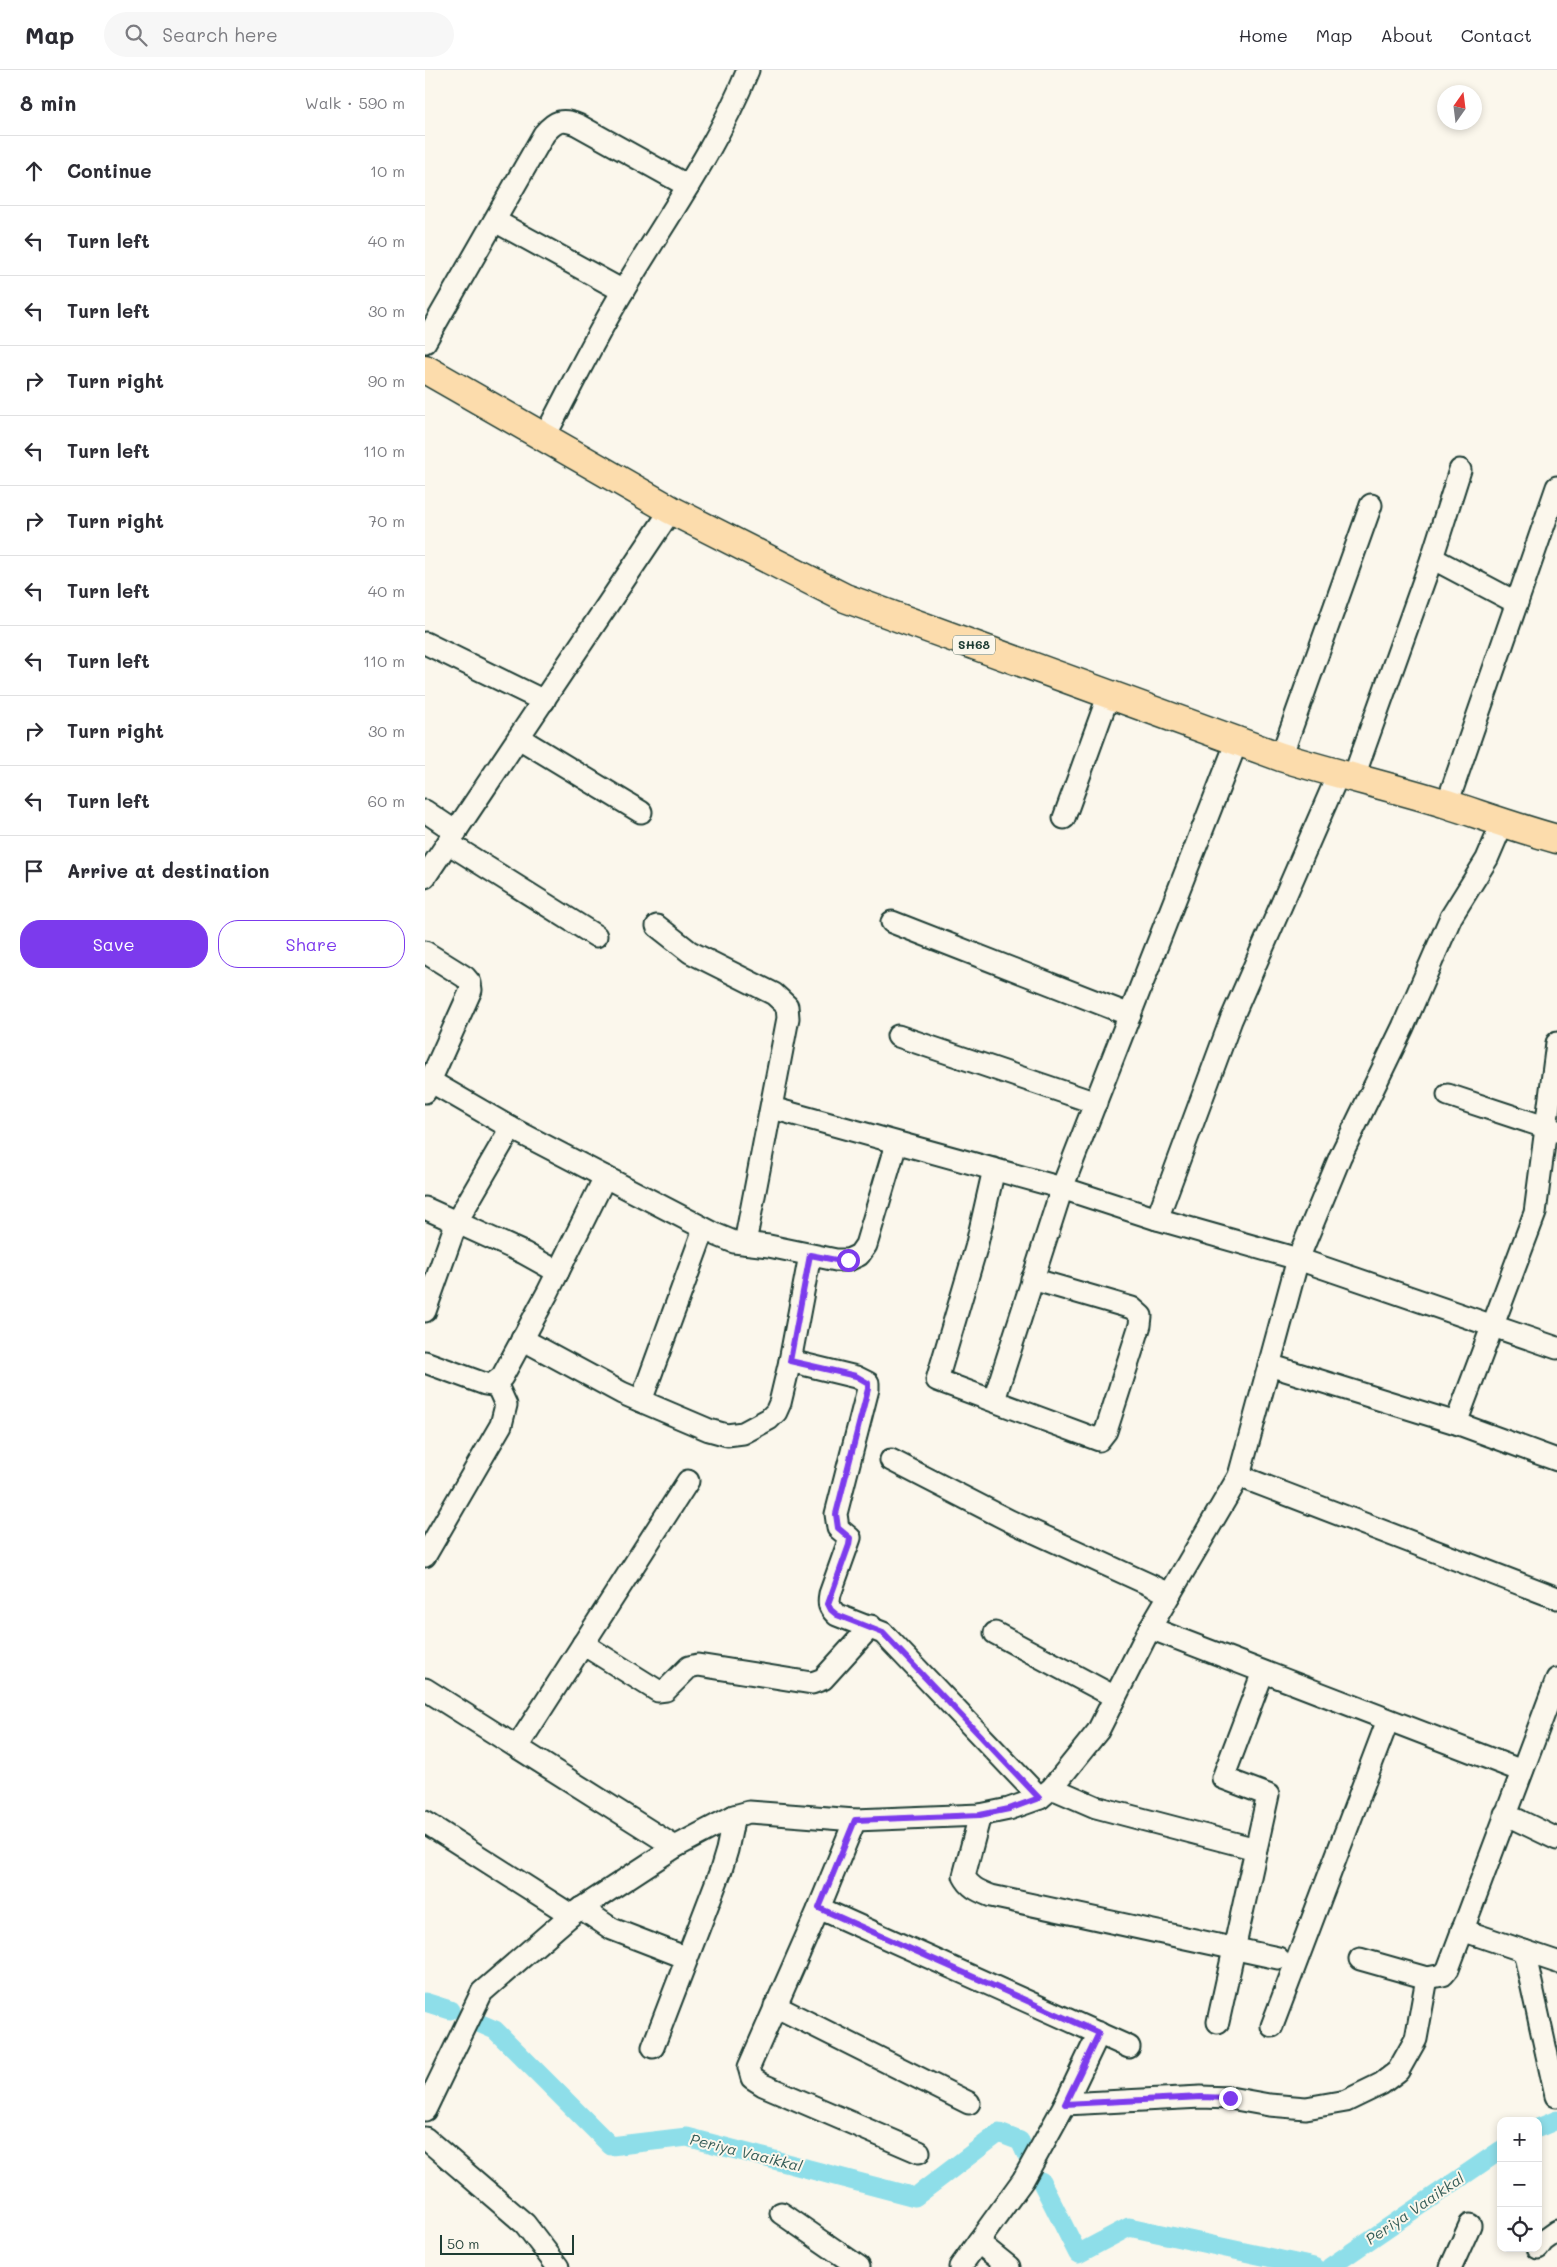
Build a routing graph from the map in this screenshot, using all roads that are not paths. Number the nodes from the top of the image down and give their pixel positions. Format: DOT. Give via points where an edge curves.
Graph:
graph roads {
  1 [pos="748,70"];
  2 [pos="688,186"];
  3 [pos="495,221"];
  4 [pos="623,291"];
  5 [pos="425,342"];
  6 [pos="425,369"];
  7 [pos="544,438"];
  8 [pos="1460,470"];
  9 [pos="1557,487"];
  10 [pos="1371,505"];
  11 [pos="671,510"];
  12 [pos="1432,558"];
  13 [pos="1517,603"];
  14 [pos="425,643"];
  15 [pos="1109,694"];
  16 [pos="544,701"];
  17 [pos="519,738"];
  18 [pos="1237,741"];
  19 [pos="1281,757"];
  20 [pos="1346,777"];
  21 [pos="1447,804"];
  22 [pos="425,812"];
  23 [pos="641,812"];
  24 [pos="1064,818"];
  25 [pos="1502,824"];
  26 [pos="452,837"];
  27 [pos="1557,839"];
  28 [pos="425,877"];
  29 [pos="892,922"];
  30 [pos="657,926"];
  31 [pos="596,936"];
  32 [pos="425,952"];
  33 [pos="1130,1015"];
  34 [pos="898,1036"];
  35 [pos="1557,1043"];
  36 [pos="427,1087"];
  37 [pos="1448,1096"];
  38 [pos="1096,1103"];
  39 [pos="772,1108"];
  40 [pos="511,1128"];
  41 [pos="1551,1129"];
  42 [pos="896,1144"];
  43 [pos="994,1170"];
  44 [pos="605,1177"];
  45 [pos="1062,1188"];
  46 [pos="425,1208"];
  47 [pos="1157,1219"];
  48 [pos="457,1221"];
  49 [pos="704,1229"];
  50 [pos="745,1243"];
  51 [pos="810,1255"];
  52 [pos="1298,1259"];
  53 [pos="558,1272"];
  54 [pos="1032,1279"];
  55 [pos="425,1311"];
  56 [pos="1492,1325"];
  57 [pos="522,1340"];
  58 [pos="1557,1348"];
  59 [pos="790,1361"];
  60 [pos="425,1362"];
  61 [pos="1269,1365"];
  62 [pos="496,1383"];
  63 [pos="994,1400"];
  64 [pos="641,1401"];
  65 [pos="1456,1423"];
  66 [pos="891,1460"];
  67 [pos="1557,1460"];
  68 [pos="1239,1476"];
  69 [pos="688,1481"];
  70 [pos="425,1556"];
  71 [pos="1170,1594"];
  72 [pos="1557,1598"];
  73 [pos="871,1626"];
  74 [pos="1150,1628"];
  75 [pos="995,1633"];
  76 [pos="583,1644"];
  77 [pos="1263,1672"];
  78 [pos="1557,1679"];
  79 [pos="425,1689"];
  80 [pos="1115,1698"];
  81 [pos="1553,1702"];
  82 [pos="1388,1720"];
  83 [pos="517,1747"];
  84 [pos="1522,1771"];
  85 [pos="1046,1793"];
  86 [pos="1505,1814"];
  87 [pos="980,1815"];
  88 [pos="734,1816"];
  89 [pos="855,1820"];
  90 [pos="425,1822"];
  91 [pos="1557,1839"];
  92 [pos="675,1847"];
  93 [pos="1256,1849"];
  94 [pos="819,1908"];
  95 [pos="576,1911"];
  96 [pos="1462,1930"];
  97 [pos="1234,1949"];
  98 [pos="1524,1951"];
  99 [pos="687,1958"];
  100 [pos="1278,1958"];
  101 [pos="1360,1959"];
  102 [pos="1557,1962"];
  103 [pos="1427,1978"];
  104 [pos="775,2006"];
  105 [pos="1218,2022"];
  106 [pos="1272,2026"];
  107 [pos="1099,2033"];
  108 [pos="653,2047"];
  109 [pos="1129,2047"];
  110 [pos="433,2072"];
  111 [pos="1556,2096"];
  112 [pos="969,2103"];
  113 [pos="1065,2104"];
  114 [pos="425,2110"];
  115 [pos="425,2138"];
  116 [pos="919,2152"];
  117 [pos="781,2214"];
  118 [pos="1470,2225"];
  119 [pos="1557,2231"];
  120 [pos="978,2242"];
  121 [pos="1542,2242"];
  122 [pos="1538,2252"];
  123 [pos="558,2267"];
  124 [pos="859,2267"];
  125 [pos="960,2267"];
  126 [pos="1009,2267"];
  127 [pos="1451,2267"];
  128 [pos="1539,2267"];
  1 -- 2 [label="street"];
  2 -- 3 [label="street" via="578,125 560,121 545,134"];
  2 -- 4 [label="street"];
  3 -- 4 [label="street"];
  3 -- 5 [label="street"];
  4 -- 7 [label="street"];
  6 -- 7 [label="main road, SH68"];
  7 -- 11 [label="main road, SH68"];
  8 -- 12 [label="street"];
  9 -- 13 [label="street"];
  10 -- 19 [label="street"];
  11 -- 15 [label="main road, SH68" via="845,598"];
  11 -- 16 [label="street"];
  12 -- 13 [label="street"];
  12 -- 20 [label="street"];
  13 -- 21 [label="street"];
  14 -- 16 [label="street"];
  15 -- 18 [label="main road, SH68"];
  15 -- 24 [label="street"];
  16 -- 17 [label="street"];
  17 -- 23 [label="street"];
  17 -- 26 [label="street"];
  18 -- 19 [label="main road, SH68"];
  18 -- 33 [label="street"];
  19 -- 20 [label="main road, SH68"];
  20 -- 21 [label="main road, SH68"];
  20 -- 47 [label="street" via="1231,1020"];
  21 -- 25 [label="main road, SH68"];
  22 -- 26 [label="street"];
  25 -- 27 [label="main road, SH68"];
  25 -- 52 [label="street" via="1487,859 1451,917 1403,1027 1340,1157"];
  26 -- 28 [label="street"];
  26 -- 31 [label="street"];
  29 -- 33 [label="street"];
  30 -- 39 [label="street" via="690,952 774,994 787,1006 788,1018"];
  32 -- 36 [label="street" via="465,977 471,990"];
  33 -- 38 [label="street"];
  34 -- 38 [label="street"];
  35 -- 41 [label="street"];
  36 -- 40 [label="street"];
  37 -- 41 [label="street"];
  38 -- 45 [label="street"];
  39 -- 42 [label="street"];
  39 -- 50 [label="street"];
  40 -- 44 [label="street"];
  40 -- 48 [label="street"];
  41 -- 56 [label="street" via="1535,1213"];
  42 -- 43 [label="street"];
  42 -- 51 [label="street" via="869,1238 859,1255 848,1260 836,1260"];
  43 -- 45 [label="street"];
  43 -- 63 [label="street" via="976,1248 936,1376 940,1383"];
  44 -- 49 [label="street"];
  44 -- 53 [label="street"];
  45 -- 47 [label="street"];
  45 -- 54 [label="street"];
  46 -- 48 [label="street"];
  47 -- 52 [label="street"];
  48 -- 53 [label="street"];
  48 -- 55 [label="street"];
  49 -- 50 [label="street" via="734,1242"];
  49 -- 64 [label="street"];
  50 -- 51 [label="street"];
  51 -- 59 [label="street"];
  52 -- 56 [label="street"];
  52 -- 61 [label="street"];
  53 -- 57 [label="street"];
  54 -- 63 [label="street"];
  54 -- 63 [label="street" via="1132,1308 1141,1316 1140,1325 1109,1422 1099,1440"];
  56 -- 58 [label="street"];
  56 -- 65 [label="street"];
  57 -- 62 [label="street"];
  57 -- 64 [label="street"];
  59 -- 64 [label="street" via="776,1412 743,1433 727,1435 709,1430"];
  59 -- 73 [label="street" via="856,1376 868,1383 836,1514 838,1528 850,1538 849,1545 828,1604 837,1615"];
  60 -- 62 [label="street" via="485,1384"];
  61 -- 65 [label="street"];
  61 -- 68 [label="street"];
  62 -- 70 [label="street" via="506,1405 501,1425"];
  65 -- 67 [label="street"];
  66 -- 71 [label="street" via="1011,1522"];
  68 -- 71 [label="street"];
  68 -- 72 [label="street"];
  69 -- 76 [label="street"];
  71 -- 74 [label="street"];
  73 -- 76 [label="street" via="823,1679 812,1684 698,1665 689,1667 666,1690 658,1690"];
  73 -- 85 [label="street" via="883,1633"];
  74 -- 77 [label="street"];
  74 -- 80 [label="street"];
  75 -- 80 [label="street"];
  76 -- 83 [label="street"];
  77 -- 82 [label="street"];
  77 -- 93 [label="street" via="1223,1778 1268,1795"];
  78 -- 81 [label="street"];
  79 -- 83 [label="street"];
  80 -- 85 [label="street" via="1098,1731"];
  81 -- 84 [label="street"];
  82 -- 84 [label="street"];
  82 -- 106 [label="street"];
  83 -- 92 [label="street"];
  84 -- 86 [label="street"];
  85 -- 87 [label="street" via="1009,1809"];
  85 -- 93 [label="street"];
  86 -- 91 [label="street"];
  86 -- 96 [label="street"];
  87 -- 89 [label="street"];
  87 -- 97 [label="street" via="964,1876 978,1891"];
  88 -- 89 [label="street" via="749,1812"];
  88 -- 92 [label="street"];
  88 -- 99 [label="street" via="727,1850"];
  89 -- 94 [label="street"];
  90 -- 95 [label="street"];
  92 -- 95 [label="street"];
  93 -- 97 [label="street"];
  94 -- 104 [label="street"];
  94 -- 107 [label="street"];
  95 -- 99 [label="street" via="612,1929"];
  95 -- 110 [label="street" via="482,1992 463,2029"];
  96 -- 98 [label="street"];
  96 -- 103 [label="street" via="1448,1969 1443,1975"];
  97 -- 100 [label="street"];
  97 -- 105 [label="street"];
  98 -- 102 [label="street"];
  98 -- 111 [label="street"];
  99 -- 108 [label="street"];
  101 -- 103 [label="street"];
  103 -- 113 [label="street" via="1416,2039 1398,2071 1381,2084 1346,2101 1306,2108 1201,2097"];
  104 -- 112 [label="street"];
  104 -- 116 [label="street" via="749,2067 752,2078"];
  107 -- 109 [label="street"];
  107 -- 113 [label="street"];
  110 -- 114 [label="street"];
  113 -- 120 [label="street" via="1023,2180"];
  115 -- 123 [label="street" via="525,2224"];
  117 -- 124 [label="street"];
  118 -- 127 [label="street"];
  119 -- 121 [label="street"];
  120 -- 125 [label="street"];
  120 -- 126 [label="street"];
  122 -- 128 [label="street"];
}
